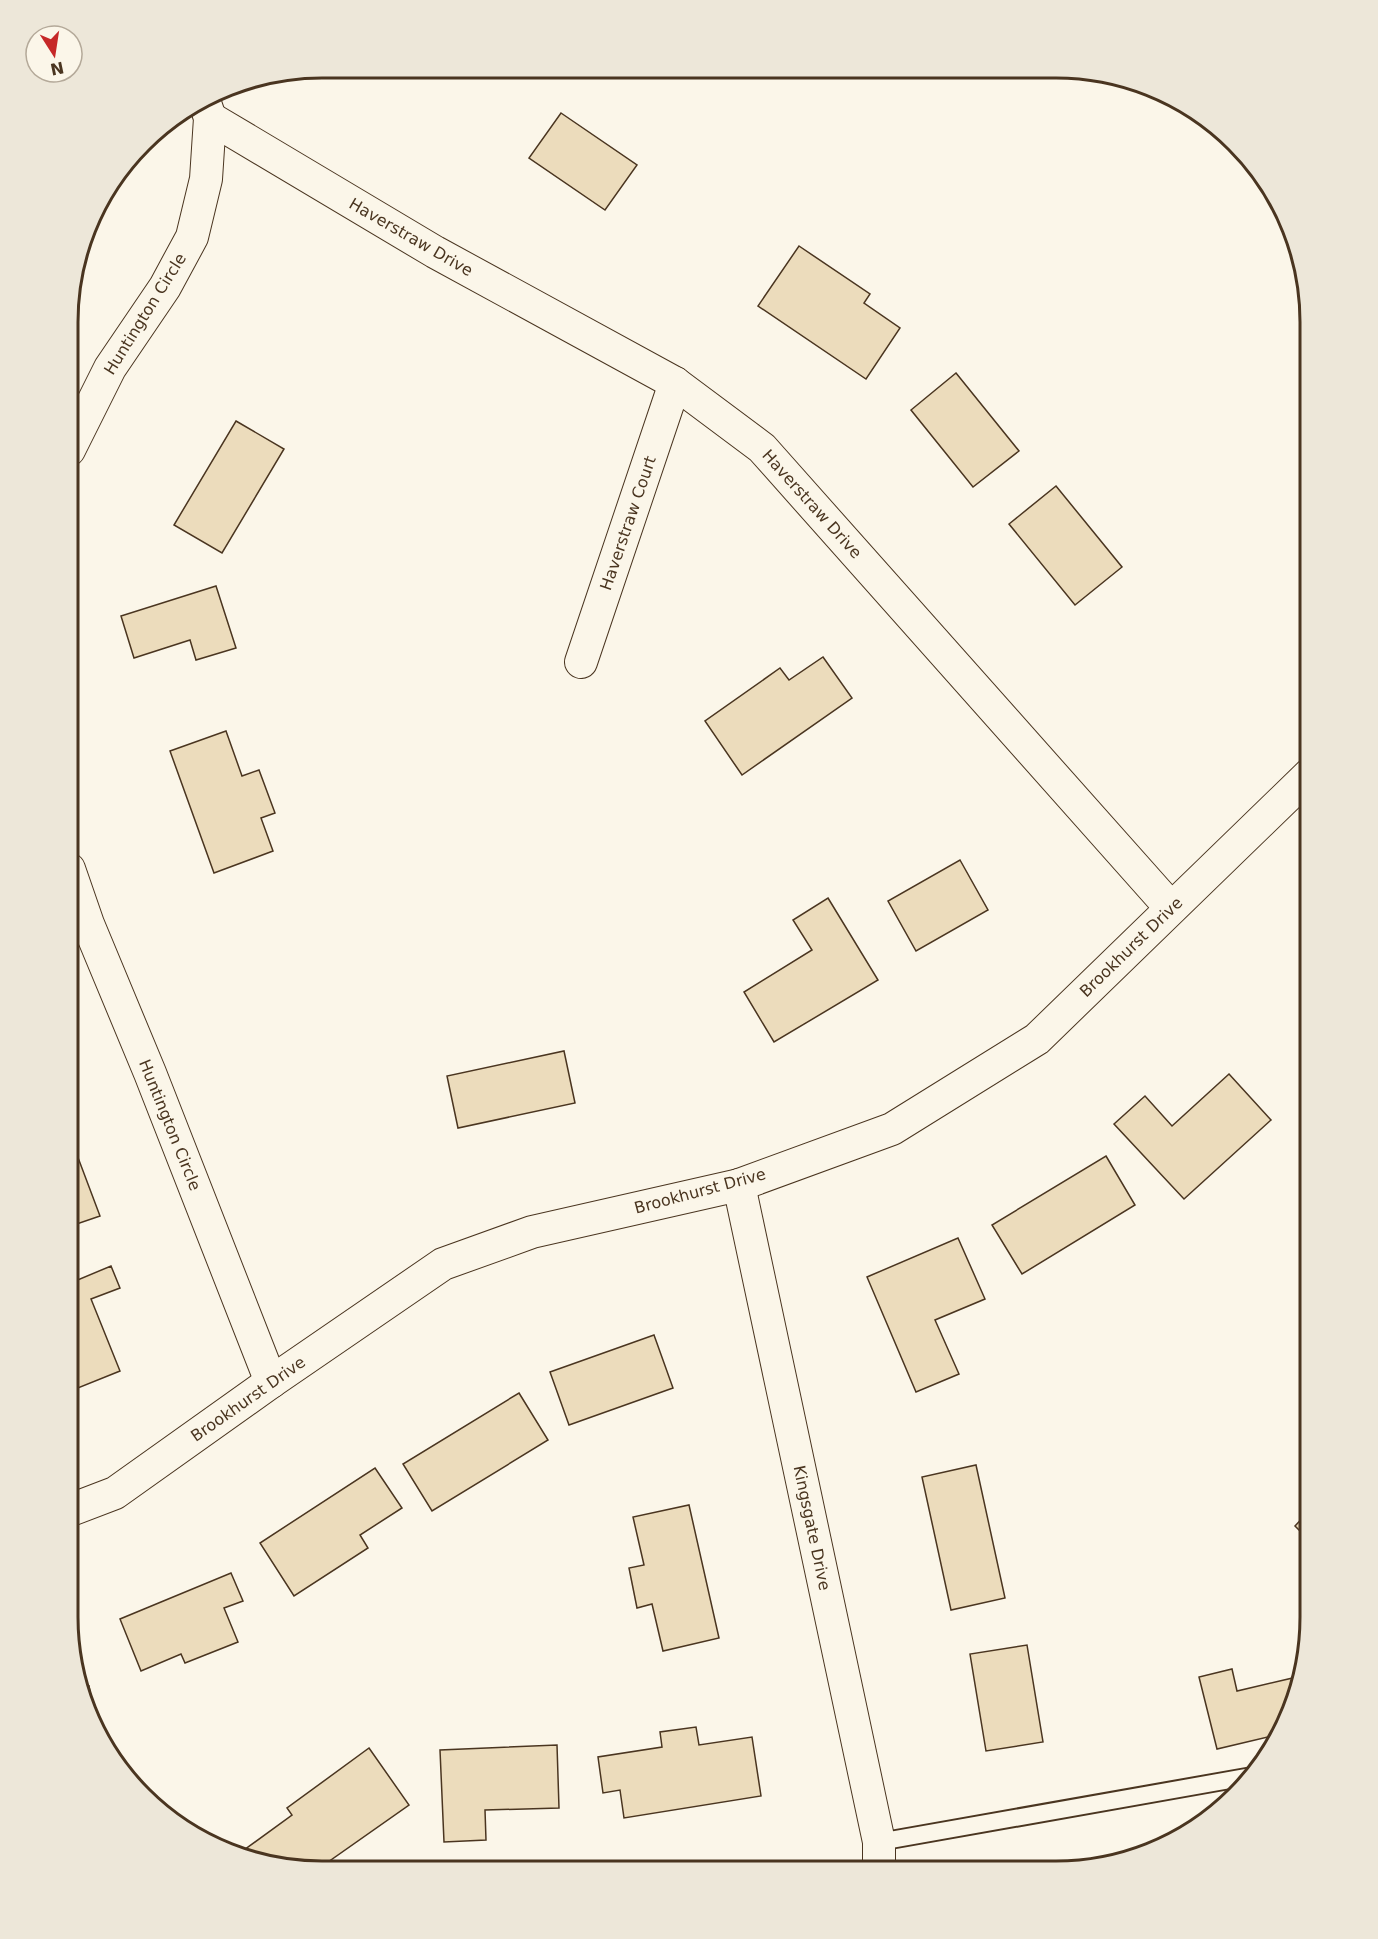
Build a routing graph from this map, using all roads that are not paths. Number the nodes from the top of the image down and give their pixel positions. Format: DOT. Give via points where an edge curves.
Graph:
graph roads {
  1 [pos="207,110"];
  2 [pos="675,383"];
  3 [pos="78,432"];
  4 [pos="581,662"];
  5 [pos="1300,784"];
  6 [pos="78,895"];
  7 [pos="1171,908"];
  8 [pos="740,1185"];
  9 [pos="271,1382"];
  10 [pos="78,1507"];
  11 [pos="1238,1779"];
  12 [pos="879,1856"];
  1 -- 2 [label="street, Haverstraw Drive" via="435,252"];
  1 -- 3 [label="street, Huntington Circle" via="206,179 192,237 165,287 110,368"];
  2 -- 4 [label="street, Haverstraw Court"];
  2 -- 7 [label="street, Haverstraw Drive" via="762,448"];
  5 -- 7 [label="street, Brookhurst Drive"];
  6 -- 9 [label="street, Huntington Circle"];
  7 -- 8 [label="street, Brookhurst Drive" via="1037,1039 892,1129"];
  8 -- 9 [label="street, Brookhurst Drive" via="532,1232 443,1264"];
  8 -- 12 [label="street, Kingsgate Drive"];
  9 -- 10 [label="street, Brookhurst Drive" via="115,1493"];
  11 -- 12 [label="lane"];
}
